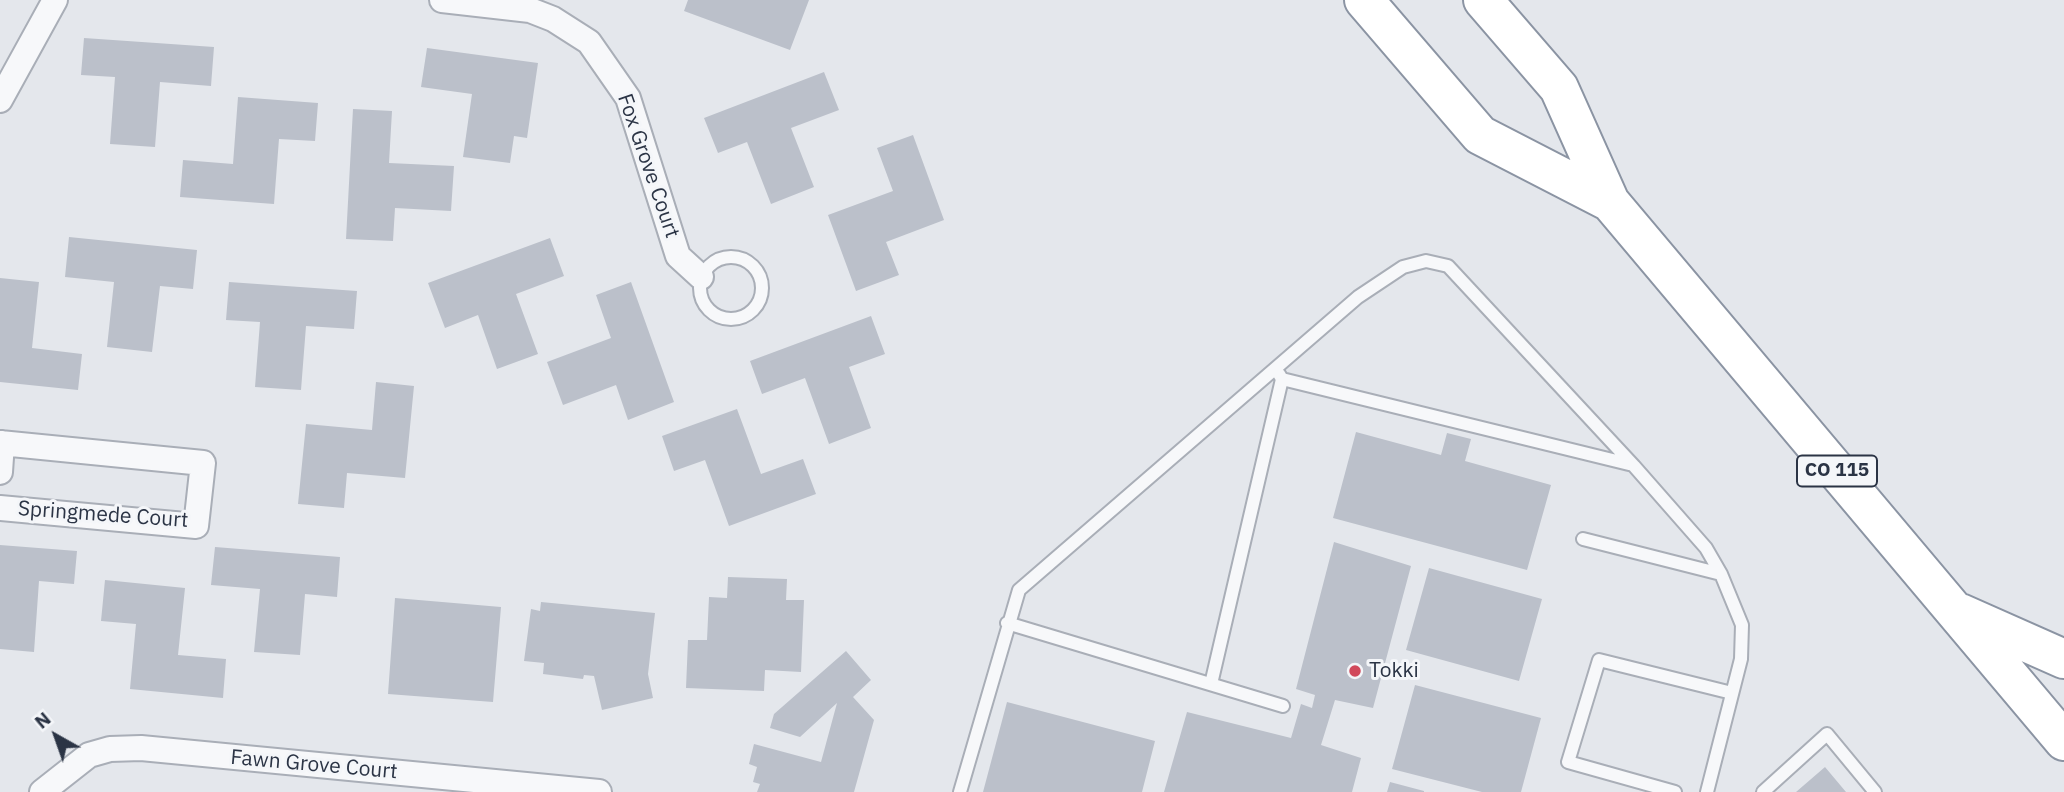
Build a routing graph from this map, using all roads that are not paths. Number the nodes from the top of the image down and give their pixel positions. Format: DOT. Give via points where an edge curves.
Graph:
graph roads {
  1 [pos="55,0"];
  2 [pos="442,0"];
  3 [pos="1364,0"];
  4 [pos="1483,0"];
  5 [pos="0,100"];
  6 [pos="1610,202"];
  7 [pos="701,277"];
  8 [pos="1279,373"];
  9 [pos="1,443"];
  10 [pos="1633,466"];
  11 [pos="0,472"];
  12 [pos="0,508"];
  13 [pos="1583,539"];
  14 [pos="1721,574"];
  15 [pos="1954,611"];
  16 [pos="1007,623"];
  17 [pos="2064,659"];
  18 [pos="1211,684"];
  19 [pos="1732,693"];
  20 [pos="1283,706"];
  21 [pos="2064,741"];
  22 [pos="42,792"];
  23 [pos="599,792"];
  24 [pos="960,792"];
  25 [pos="1675,792"];
  26 [pos="1707,792"];
  27 [pos="1763,792"];
  28 [pos="1875,792"];
  1 -- 5 [label="street"];
  2 -- 7 [label="street, Fox Grove Court" via="530,10 589,42 628,98 678,256"];
  3 -- 6 [label="highway, CO 115" via="1480,135"];
  4 -- 6 [label="highway, CO 115" via="1559,88"];
  6 -- 15 [label="highway, CO 115"];
  7 -- 7 [label="lane" via="704,305 719,317 748,314 761,297 760,276 737,257 711,262"];
  8 -- 10 [label="lane"];
  8 -- 10 [label="lane" via="1358,297 1403,267 1426,261 1448,266"];
  8 -- 16 [label="lane" via="1019,590"];
  8 -- 18 [label="lane"];
  9 -- 11 [label="street, Springmede Court"];
  9 -- 12 [label="street, Springmede Court" via="203,463 196,526"];
  10 -- 14 [label="lane" via="1706,548"];
  13 -- 14 [label="lane"];
  14 -- 19 [label="lane" via="1742,625 1741,659"];
  15 -- 17 [label="highway"];
  15 -- 21 [label="highway, CO 115"];
  16 -- 18 [label="lane"];
  16 -- 24 [label="lane"];
  18 -- 20 [label="lane"];
  19 -- 25 [label="lane" via="1599,660 1568,762"];
  19 -- 26 [label="lane"];
  22 -- 23 [label="street, Fawn Grove Court" via="89,755 141,748"];
  27 -- 28 [label="lane" via="1827,734"];
}
